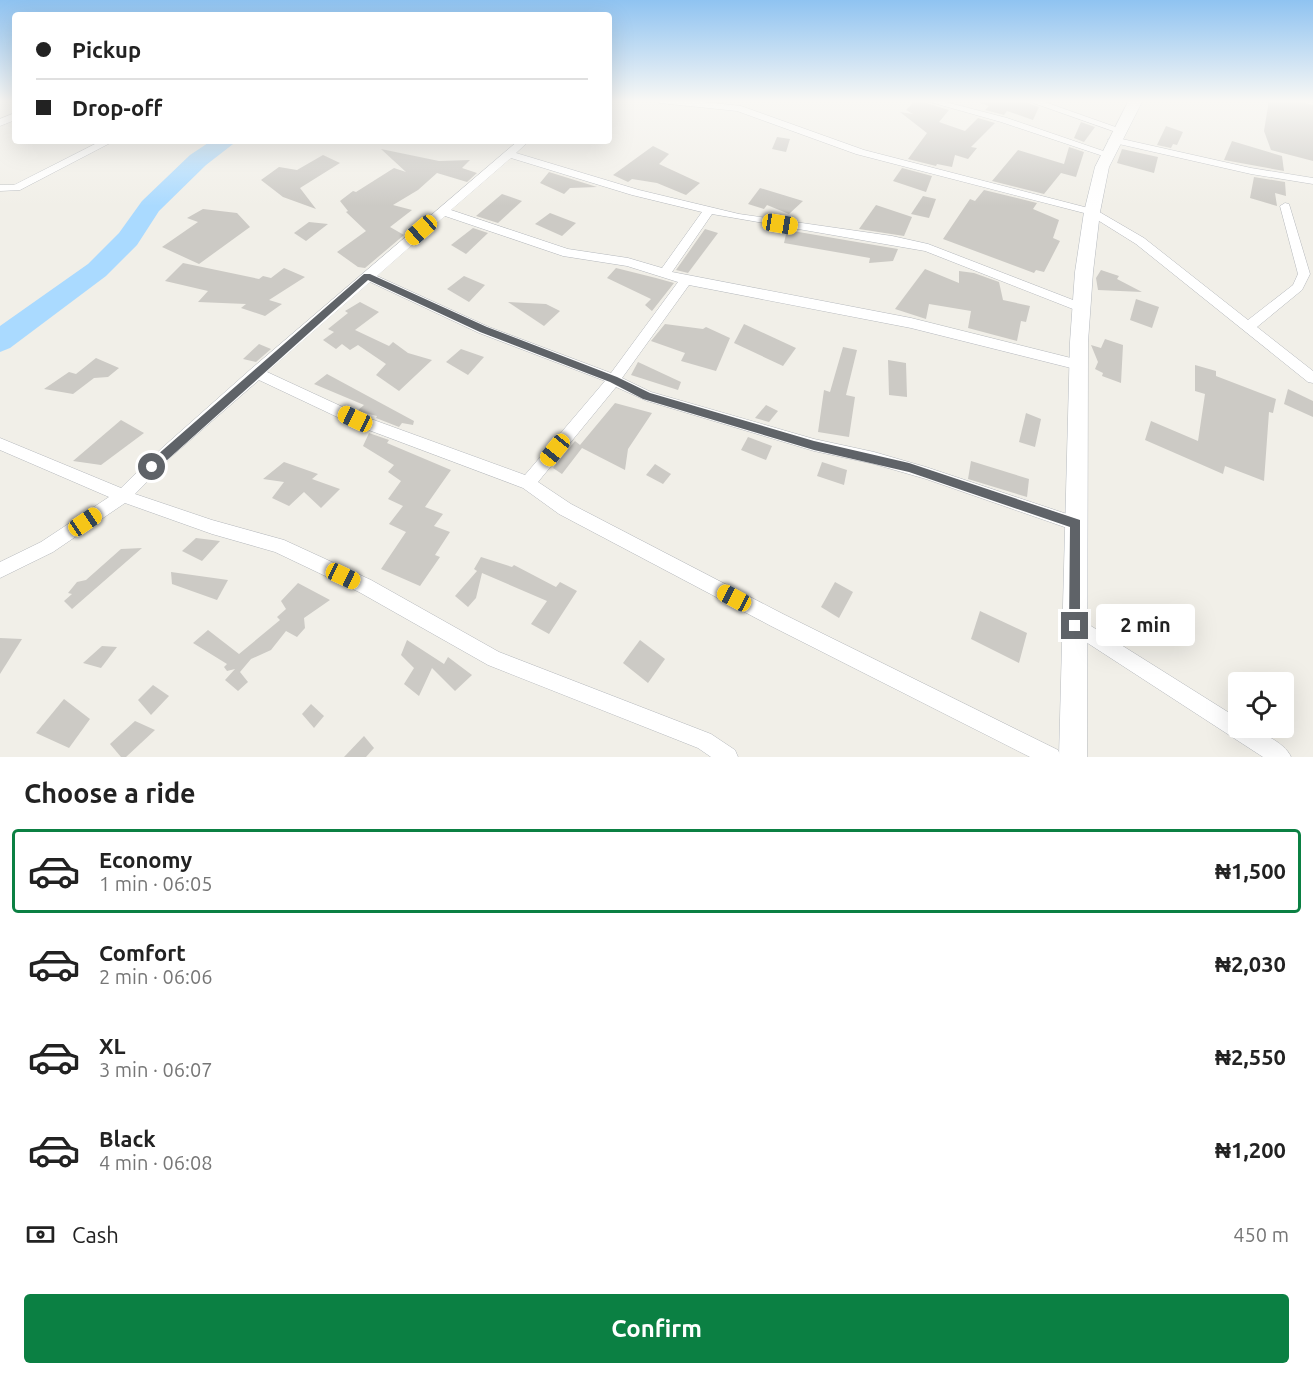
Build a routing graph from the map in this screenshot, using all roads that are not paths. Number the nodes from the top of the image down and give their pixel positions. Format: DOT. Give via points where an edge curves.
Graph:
graph roads {
  1 [pos="816,135"];
  2 [pos="1080,135"];
  3 [pos="1102,135"];
  4 [pos="1117,135"];
  5 [pos="1113,142"];
  6 [pos="104,144"];
  7 [pos="521,144"];
  8 [pos="509,154"];
  9 [pos="1313,181"];
  10 [pos="0,188"];
  11 [pos="1285,206"];
  12 [pos="710,209"];
  13 [pos="442,211"];
  14 [pos="1092,212"];
  15 [pos="665,273"];
  16 [pos="367,276"];
  17 [pos="686,280"];
  18 [pos="1082,308"];
  19 [pos="1248,327"];
  20 [pos="1079,365"];
  21 [pos="256,374"];
  22 [pos="1313,378"];
  23 [pos="613,379"];
  24 [pos="0,444"];
  25 [pos="528,483"];
  26 [pos="123,496"];
  27 [pos="1076,524"];
  28 [pos="0,570"];
  29 [pos="1075,626"];
  30 [pos="728,757"];
  31 [pos="1052,757"];
  32 [pos="1073,757"];
  33 [pos="1281,757"];
  1 -- 14 [label="street" via="860,152"];
  2 -- 5 [label="street"];
  3 -- 5 [label="street"];
  4 -- 5 [label="street"];
  5 -- 9 [label="street"];
  5 -- 14 [label="street"];
  6 -- 10 [label="street" via="16,188"];
  7 -- 8 [label="street"];
  8 -- 12 [label="street" via="636,193"];
  8 -- 13 [label="street"];
  11 -- 19 [label="street" via="1304,274 1298,288"];
  12 -- 15 [label="street"];
  12 -- 18 [label="street" via="928,248"];
  13 -- 15 [label="street" via="567,253 628,262"];
  13 -- 16 [label="street"];
  14 -- 18 [label="street"];
  14 -- 19 [label="street" via="1140,241"];
  15 -- 17 [label="street"];
  16 -- 21 [label="street"];
  16 -- 23 [label="street" via="484,330"];
  17 -- 20 [label="street" via="911,323"];
  17 -- 23 [label="street"];
  18 -- 20 [label="street"];
  19 -- 22 [label="street"];
  20 -- 27 [label="street"];
  21 -- 25 [label="street" via="355,419"];
  21 -- 26 [label="street"];
  23 -- 25 [label="street"];
  23 -- 27 [label="street" via="647,396 905,467"];
  24 -- 26 [label="street"];
  25 -- 31 [label="street" via="565,509 777,620"];
  26 -- 28 [label="street" via="47,547"];
  26 -- 30 [label="street" via="278,545 365,586 494,659 704,741"];
  27 -- 29 [label="street"];
  29 -- 32 [label="street"];
  29 -- 33 [label="street"];
}
